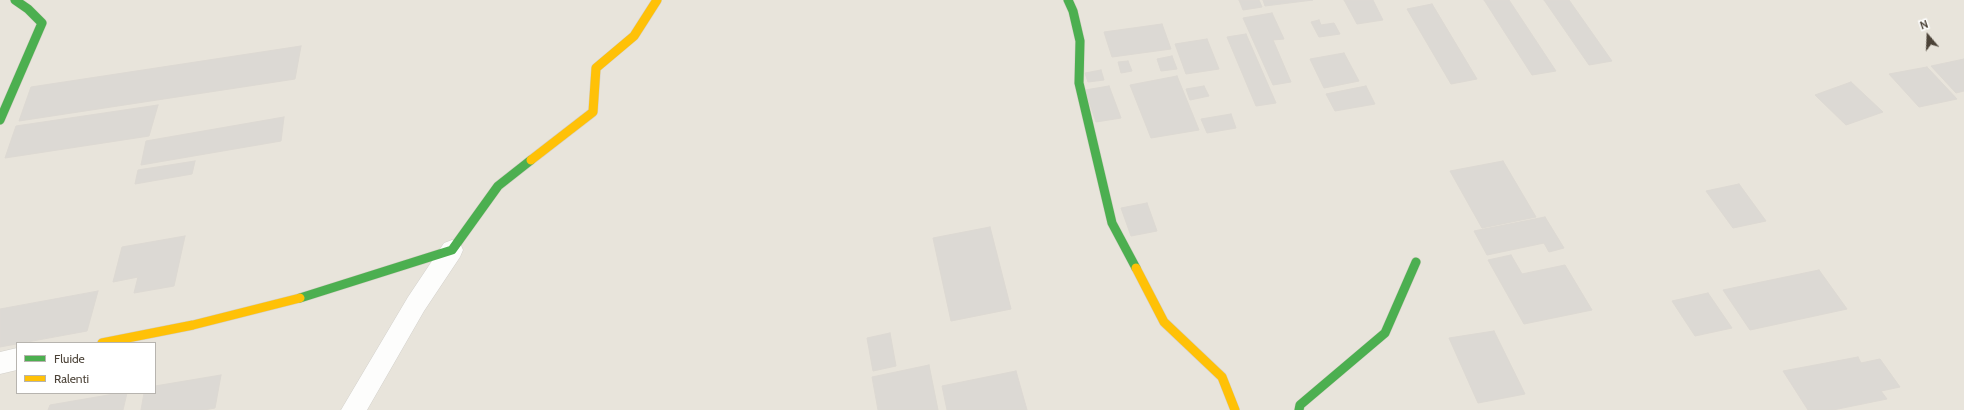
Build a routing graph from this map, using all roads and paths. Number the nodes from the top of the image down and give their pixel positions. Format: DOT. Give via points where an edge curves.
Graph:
graph roads {
  1 [pos="15,0"];
  2 [pos="657,0"];
  3 [pos="1068,0"];
  4 [pos="0,120"];
  5 [pos="452,250"];
  6 [pos="1416,262"];
  7 [pos="107,342"];
  8 [pos="16,359"];
  9 [pos="0,363"];
  10 [pos="352,410"];
  11 [pos="1235,410"];
  12 [pos="1299,410"];
  1 -- 4 [label="street" via="42,23"];
  2 -- 5 [label="street" via="634,36 596,68 593,112 498,186"];
  3 -- 11 [label="street" via="1080,41 1079,83 1112,223 1164,322 1222,377"];
  5 -- 7 [label="street" via="316,294 193,325"];
  5 -- 10 [label="street"];
  6 -- 12 [label="street" via="1385,332 1300,405"];
  8 -- 9 [label="street"];
}
